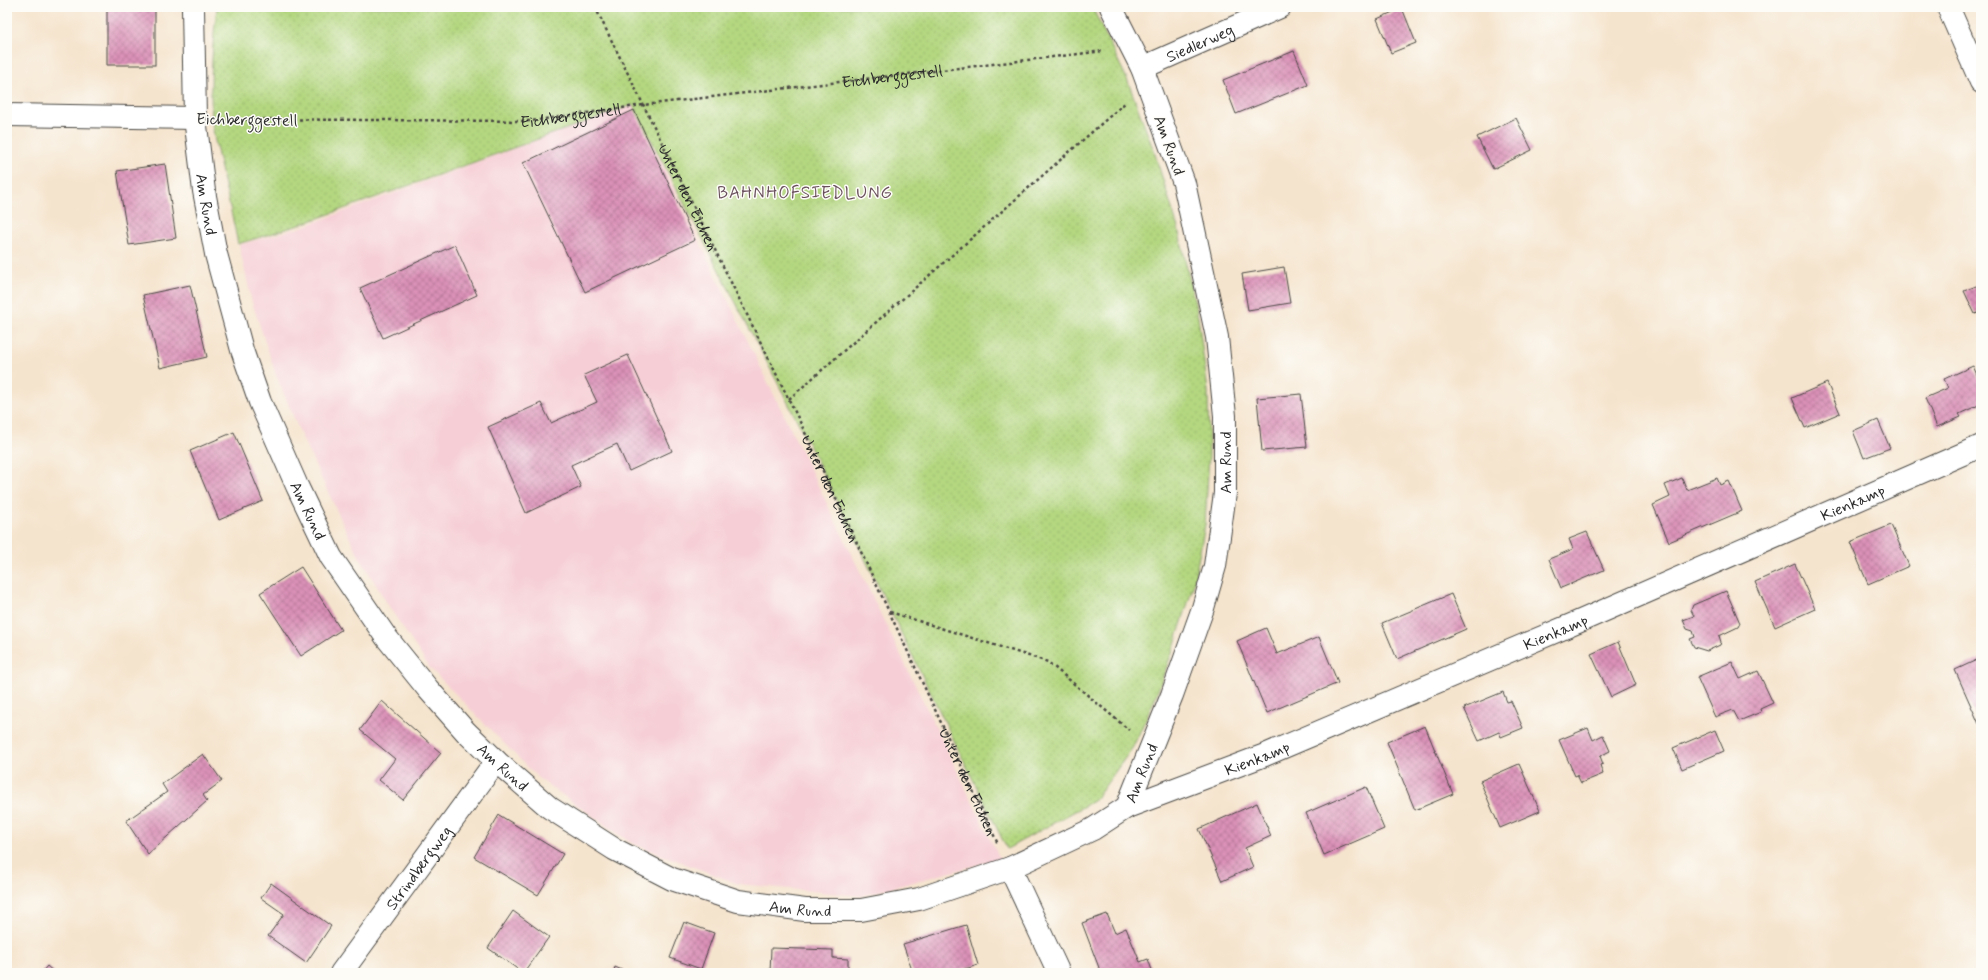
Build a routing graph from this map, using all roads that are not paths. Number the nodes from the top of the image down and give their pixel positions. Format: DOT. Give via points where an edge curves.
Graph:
graph roads {
  1 [pos="193,7"];
  2 [pos="1111,7"];
  3 [pos="1280,7"];
  4 [pos="1948,7"];
  5 [pos="1142,68"];
  6 [pos="1981,82"];
  7 [pos="7,115"];
  8 [pos="195,118"];
  9 [pos="1981,446"];
  10 [pos="496,761"];
  11 [pos="1126,807"];
  12 [pos="1010,868"];
  13 [pos="341,973"];
  14 [pos="1059,973"];
  1 -- 8 [label="street, Am Rund"];
  2 -- 5 [label="street, Am Rund"];
  3 -- 5 [label="street, Siedlerweg"];
  4 -- 6 [label="street"];
  5 -- 11 [label="street, Am Rund" via="1184,183 1217,337 1225,416 1225,493 1215,566 1207,594 1172,696"];
  7 -- 8 [label="street, Eichberggestell"];
  8 -- 10 [label="street, Am Rund" via="204,191 216,254 238,335 260,402 297,486 332,557 386,637 466,732"];
  9 -- 11 [label="street, Kienkamp" via="1279,749"];
  10 -- 12 [label="street, Am Rund" via="550,808 614,849 672,879 738,901 805,910 862,910 919,899"];
  10 -- 13 [label="street, Strindbergweg"];
  11 -- 12 [label="street, Am Rund" via="1093,829"];
  12 -- 14 [label="street"];
}
